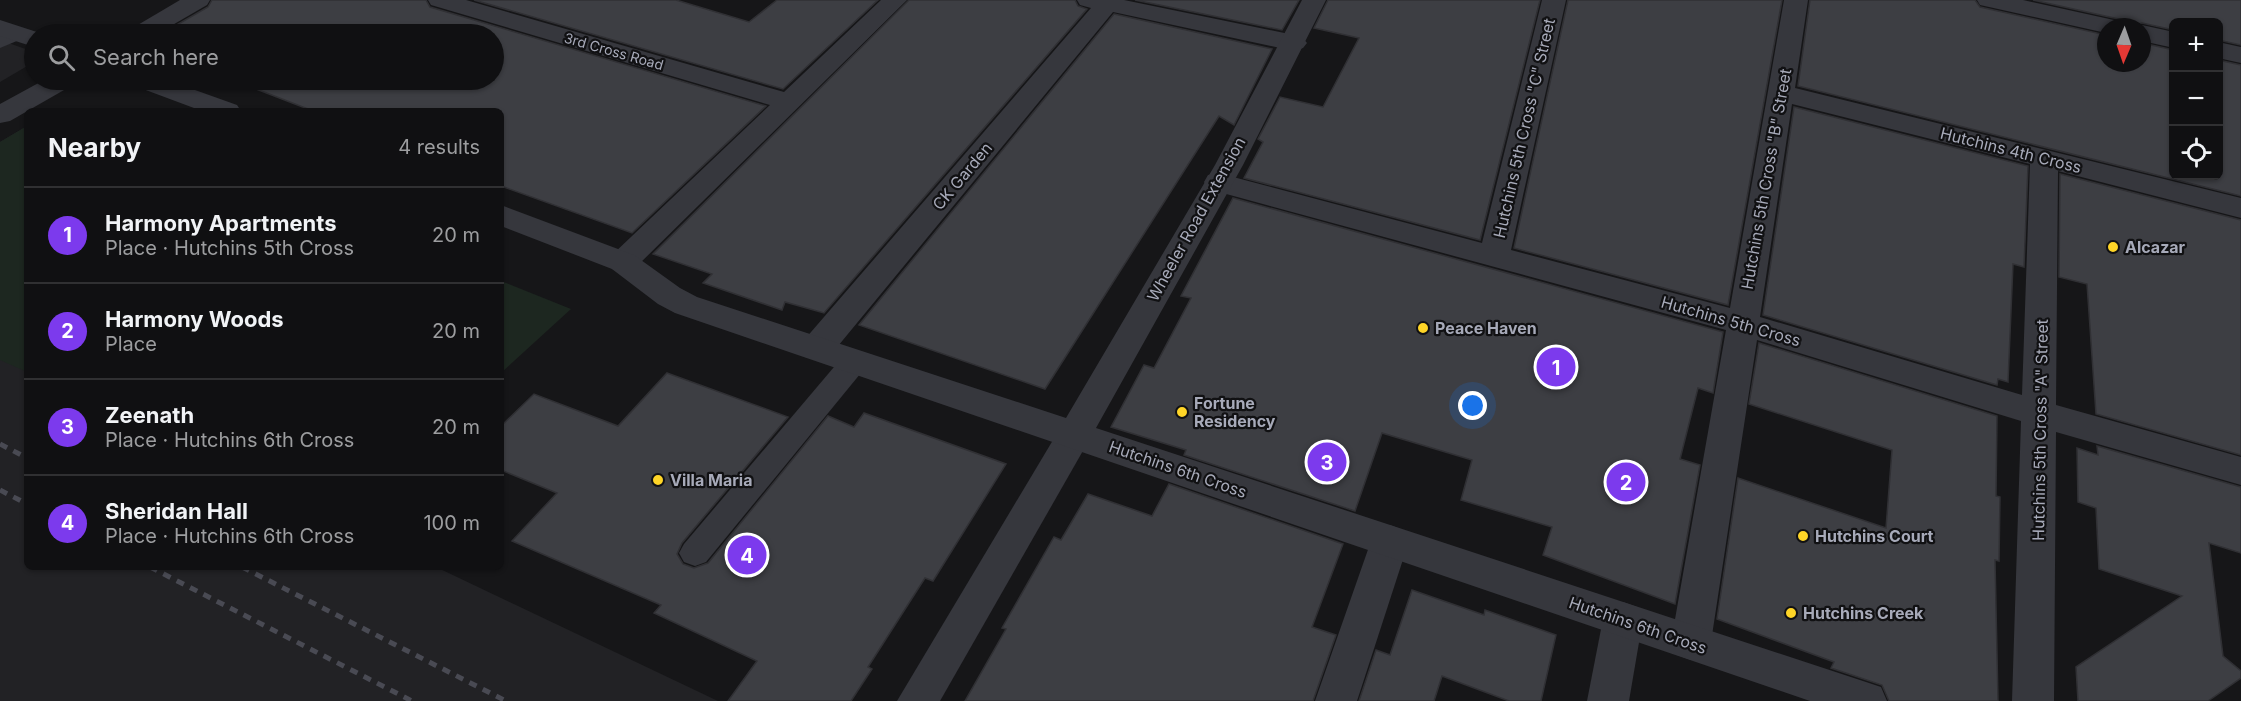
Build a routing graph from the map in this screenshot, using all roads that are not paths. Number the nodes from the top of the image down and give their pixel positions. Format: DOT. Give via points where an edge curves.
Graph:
graph roads {
  1 [pos="198,0"];
  2 [pos="440,0"];
  3 [pos="895,0"];
  4 [pos="1314,0"];
  5 [pos="1554,0"];
  6 [pos="1796,0"];
  7 [pos="1989,0"];
  8 [pos="1098,2"];
  9 [pos="2097,23"];
  10 [pos="157,24"];
  11 [pos="2151,35"];
  12 [pos="2169,39"];
  13 [pos="1294,43"];
  14 [pos="2223,51"];
  15 [pos="2241,55"];
  16 [pos="44,90"];
  17 [pos="171,90"];
  18 [pos="1781,93"];
  19 [pos="788,102"];
  20 [pos="219,108"];
  21 [pos="0,115"];
  22 [pos="2044,158"];
  23 [pos="1218,182"];
  24 [pos="2241,208"];
  25 [pos="504,216"];
  26 [pos="1494,256"];
  27 [pos="623,262"];
  28 [pos="1741,323"];
  29 [pos="818,348"];
  30 [pos="855,362"];
  31 [pos="2040,414"];
  32 [pos="1074,435"];
  33 [pos="2241,471"];
  34 [pos="1390,541"];
  35 [pos="695,553"];
  36 [pos="1623,619"];
  37 [pos="1691,642"];
  38 [pos="918,701"];
  39 [pos="1336,701"];
  40 [pos="1608,701"];
  41 [pos="1866,701"];
  42 [pos="2033,701"];
  1 -- 10 [label="street"];
  2 -- 19 [label="street, 3rd Cross Road"];
  3 -- 19 [label="street"];
  4 -- 13 [label="street, Wheeler Road Extension"];
  5 -- 26 [label="street, Hutchins 5th Cross \"C\" Street"];
  6 -- 18 [label="street, Hutchins 5th Cross \"B\" Street"];
  7 -- 9 [label="street"];
  8 -- 13 [label="street"];
  8 -- 29 [label="street, CK Garden"];
  11 -- 12 [label="street"];
  13 -- 23 [label="street, Wheeler Road Extension"];
  14 -- 15 [label="street"];
  16 -- 21 [label="street"];
  17 -- 20 [label="street"];
  18 -- 22 [label="street, Hutchins 4th Cross"];
  18 -- 28 [label="street, Hutchins 5th Cross \"B\" Street"];
  19 -- 27 [label="street"];
  22 -- 24 [label="street, Hutchins 4th Cross"];
  22 -- 31 [label="street, Hutchins 5th Cross \"A\" Street"];
  23 -- 26 [label="street, Hutchins 5th Cross"];
  23 -- 32 [label="street, Wheeler Road Extension"];
  25 -- 27 [label="street, Hutchins 6th Cross"];
  26 -- 28 [label="street, Hutchins 5th Cross"];
  27 -- 29 [label="street, Hutchins 6th Cross" via="640,271 672,299"];
  28 -- 31 [label="street, Hutchins 5th Cross"];
  28 -- 37 [label="street, Hutchins 5th Cross \"B\" Street"];
  29 -- 30 [label="street, Hutchins 6th Cross"];
  30 -- 32 [label="street, Hutchins 6th Cross"];
  30 -- 35 [label="lane"];
  31 -- 33 [label="street, Hutchins 5th Cross"];
  31 -- 42 [label="street, Hutchins 5th Cross \"A\" Street"];
  32 -- 34 [label="street, Hutchins 6th Cross"];
  32 -- 38 [label="street, Wheeler Road Extension"];
  34 -- 36 [label="street, Hutchins 6th Cross"];
  34 -- 39 [label="street"];
  36 -- 37 [label="street, Hutchins 6th Cross"];
  36 -- 40 [label="street"];
  37 -- 41 [label="street, Hutchins 6th Cross"];
}
